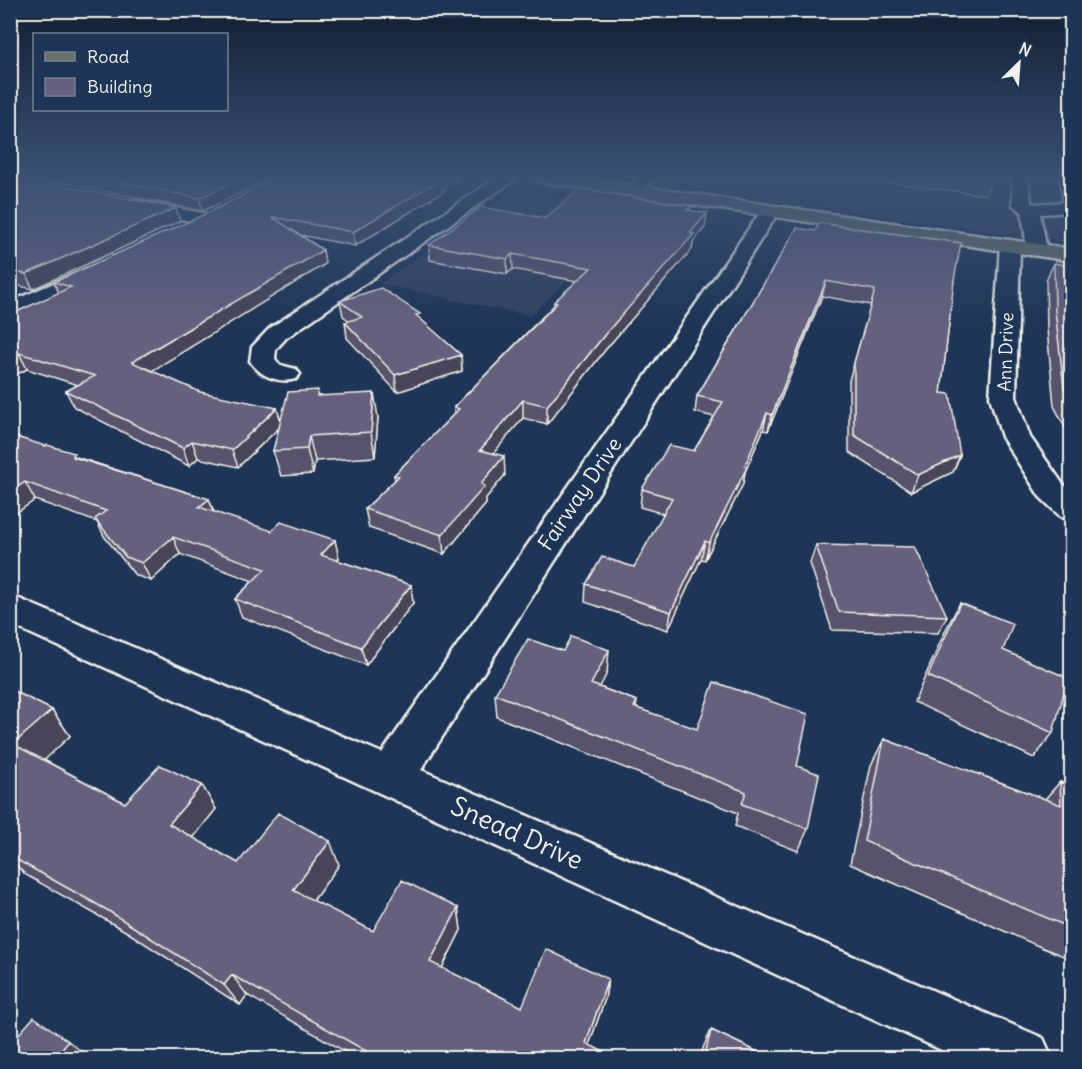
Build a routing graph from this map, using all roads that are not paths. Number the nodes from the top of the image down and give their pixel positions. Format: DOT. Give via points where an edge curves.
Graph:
graph roads {
  1 [pos="191,227"];
  2 [pos="436,227"];
  3 [pos="759,227"];
  4 [pos="879,227"];
  5 [pos="1033,227"];
  6 [pos="176,234"];
  7 [pos="1010,246"];
  8 [pos="1037,250"];
  9 [pos="1071,255"];
  10 [pos="114,263"];
  11 [pos="10,311"];
  12 [pos="287,374"];
  13 [pos="1071,510"];
  14 [pos="10,608"];
  15 [pos="391,777"];
  16 [pos="1023,1059"];
  1 -- 6 [label="street"];
  2 -- 12 [label="street" via="278,333 264,347 262,361 271,370"];
  3 -- 15 [label="street, Fairway Drive"];
  4 -- 7 [label="main road"];
  5 -- 8 [label="street"];
  7 -- 8 [label="main road"];
  7 -- 13 [label="street, Ann Drive" via="1003,397 1016,437 1052,490"];
  8 -- 9 [label="main road"];
  10 -- 11 [label="street"];
  14 -- 15 [label="street, Snead Drive"];
  15 -- 16 [label="street, Snead Drive"];
}
